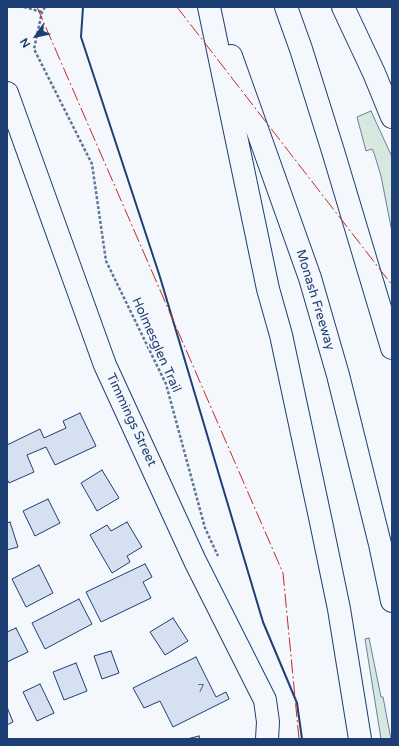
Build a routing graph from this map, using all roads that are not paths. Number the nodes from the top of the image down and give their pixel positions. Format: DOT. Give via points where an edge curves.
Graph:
graph roads {
  1 [pos="209,7"];
  2 [pos="214,7"];
  3 [pos="286,7"];
  4 [pos="343,7"];
  5 [pos="7,93"];
  6 [pos="392,116"];
  7 [pos="392,348"];
  8 [pos="392,601"];
  9 [pos="267,739"];
  10 [pos="360,739"];
  1 -- 10 [label="main road" via="268,289 281,335 323,530"];
  2 -- 8 [label="main road, Monash Freeway" via="310,278 340,382"];
  3 -- 7 [label="main road" via="333,151"];
  4 -- 6 [label="main road"];
  5 -- 9 [label="main road, Timmings Street" via="105,364 196,561 265,700"];
}
